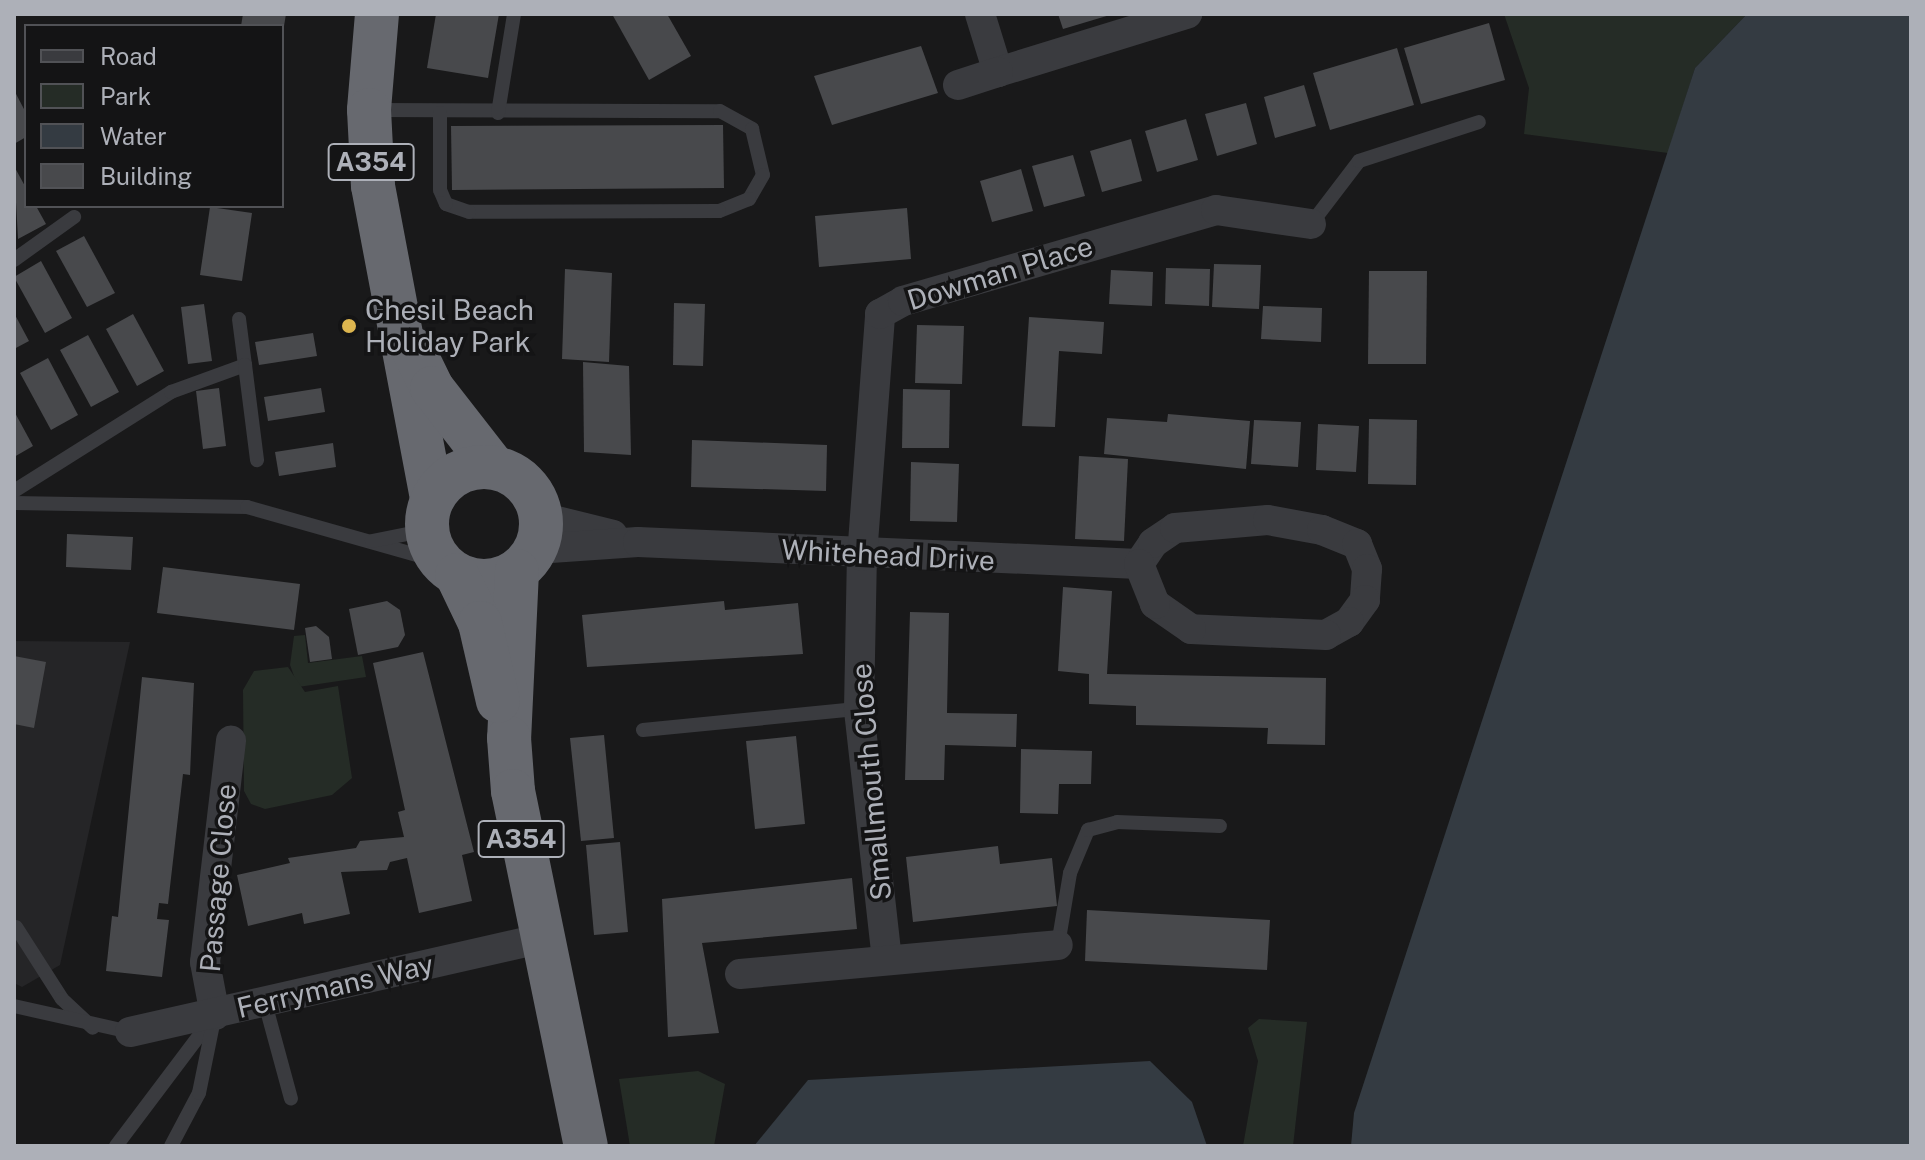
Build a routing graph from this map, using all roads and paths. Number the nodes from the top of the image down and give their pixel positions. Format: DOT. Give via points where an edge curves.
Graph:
graph roads {
  1 [pos="377,14"];
  2 [pos="514,14"];
  3 [pos="980,14"];
  4 [pos="1187,14"];
  5 [pos="998,72"];
  6 [pos="958,85"];
  7 [pos="369,110"];
  8 [pos="440,113"];
  9 [pos="498,113"];
  10 [pos="1479,122"];
  11 [pos="74,217"];
  12 [pos="1311,224"];
  13 [pos="14,260"];
  14 [pos="393,308"];
  15 [pos="239,319"];
  16 [pos="245,365"];
  17 [pos="257,460"];
  18 [pos="492,465"];
  19 [pos="14,491"];
  20 [pos="14,503"];
  21 [pos="371,541"];
  22 [pos="439,541"];
  23 [pos="532,546"];
  24 [pos="862,556"];
  25 [pos="1139,564"];
  26 [pos="859,709"];
  27 [pos="643,730"];
  28 [pos="509,738"];
  29 [pos="231,741"];
  30 [pos="1220,826"];
  31 [pos="16,927"];
  32 [pos="539,939"];
  33 [pos="1058,945"];
  34 [pos="887,960"];
  35 [pos="740,974"];
  36 [pos="265,1003"];
  37 [pos="14,1006"];
  38 [pos="215,1015"];
  39 [pos="93,1028"];
  40 [pos="130,1032"];
  41 [pos="291,1099"];
  42 [pos="116,1146"];
  43 [pos="171,1146"];
  44 [pos="586,1146"];
  1 -- 7 [label="highway, A354"];
  2 -- 9 [label="lane"];
  3 -- 5 [label="street"];
  4 -- 5 [label="street"];
  5 -- 6 [label="street"];
  7 -- 8 [label="lane"];
  7 -- 14 [label="highway, A354" via="373,186"];
  8 -- 9 [label="lane"];
  8 -- 9 [label="lane" via="440,190 446,204 457,210 719,211 738,207 759,190 763,162 745,120 720,111"];
  10 -- 12 [label="lane" via="1359,161"];
  11 -- 13 [label="lane"];
  12 -- 24 [label="street, Dowman Place" via="1216,210 903,301 880,314"];
  14 -- 18 [label="highway, A354" via="432,388"];
  14 -- 22 [label="highway, A354"];
  15 -- 16 [label="lane"];
  16 -- 17 [label="lane"];
  16 -- 19 [label="lane" via="171,392"];
  18 -- 22 [label="highway" via="459,472"];
  18 -- 23 [label="highway, A354" via="530,489"];
  20 -- 21 [label="lane" via="247,507"];
  21 -- 22 [label="lane"];
  21 -- 22 [label="lane"];
  22 -- 23 [label="highway" via="488,581"];
  22 -- 28 [label="highway, A354" via="480,623"];
  23 -- 24 [label="street, Whitehead Drive" via="638,542"];
  23 -- 28 [label="highway, A354"];
  24 -- 25 [label="street, Whitehead Drive"];
  24 -- 26 [label="street, Smallmouth Close"];
  25 -- 25 [label="street" via="1153,543 1175,528 1268,520 1322,530 1357,544 1367,569 1365,600 1349,622 1326,635 1264,637 1191,629 1155,604"];
  26 -- 27 [label="lane"];
  26 -- 34 [label="street, Smallmouth Close"];
  28 -- 32 [label="highway, A354"];
  29 -- 38 [label="street, Passage Close" via="205,962"];
  30 -- 33 [label="lane" via="1117,822 1088,830 1070,873"];
  31 -- 39 [label="lane" via="62,999"];
  32 -- 36 [label="street, Ferrymans Way"];
  32 -- 44 [label="highway, A354"];
  33 -- 34 [label="street"];
  34 -- 35 [label="street"];
  36 -- 38 [label="street, Ferrymans Way"];
  36 -- 41 [label="lane"];
  37 -- 39 [label="lane"];
  38 -- 40 [label="street, Ferrymans Way"];
  38 -- 42 [label="lane"];
  38 -- 43 [label="lane" via="199,1093"];
  39 -- 40 [label="lane"];
}
